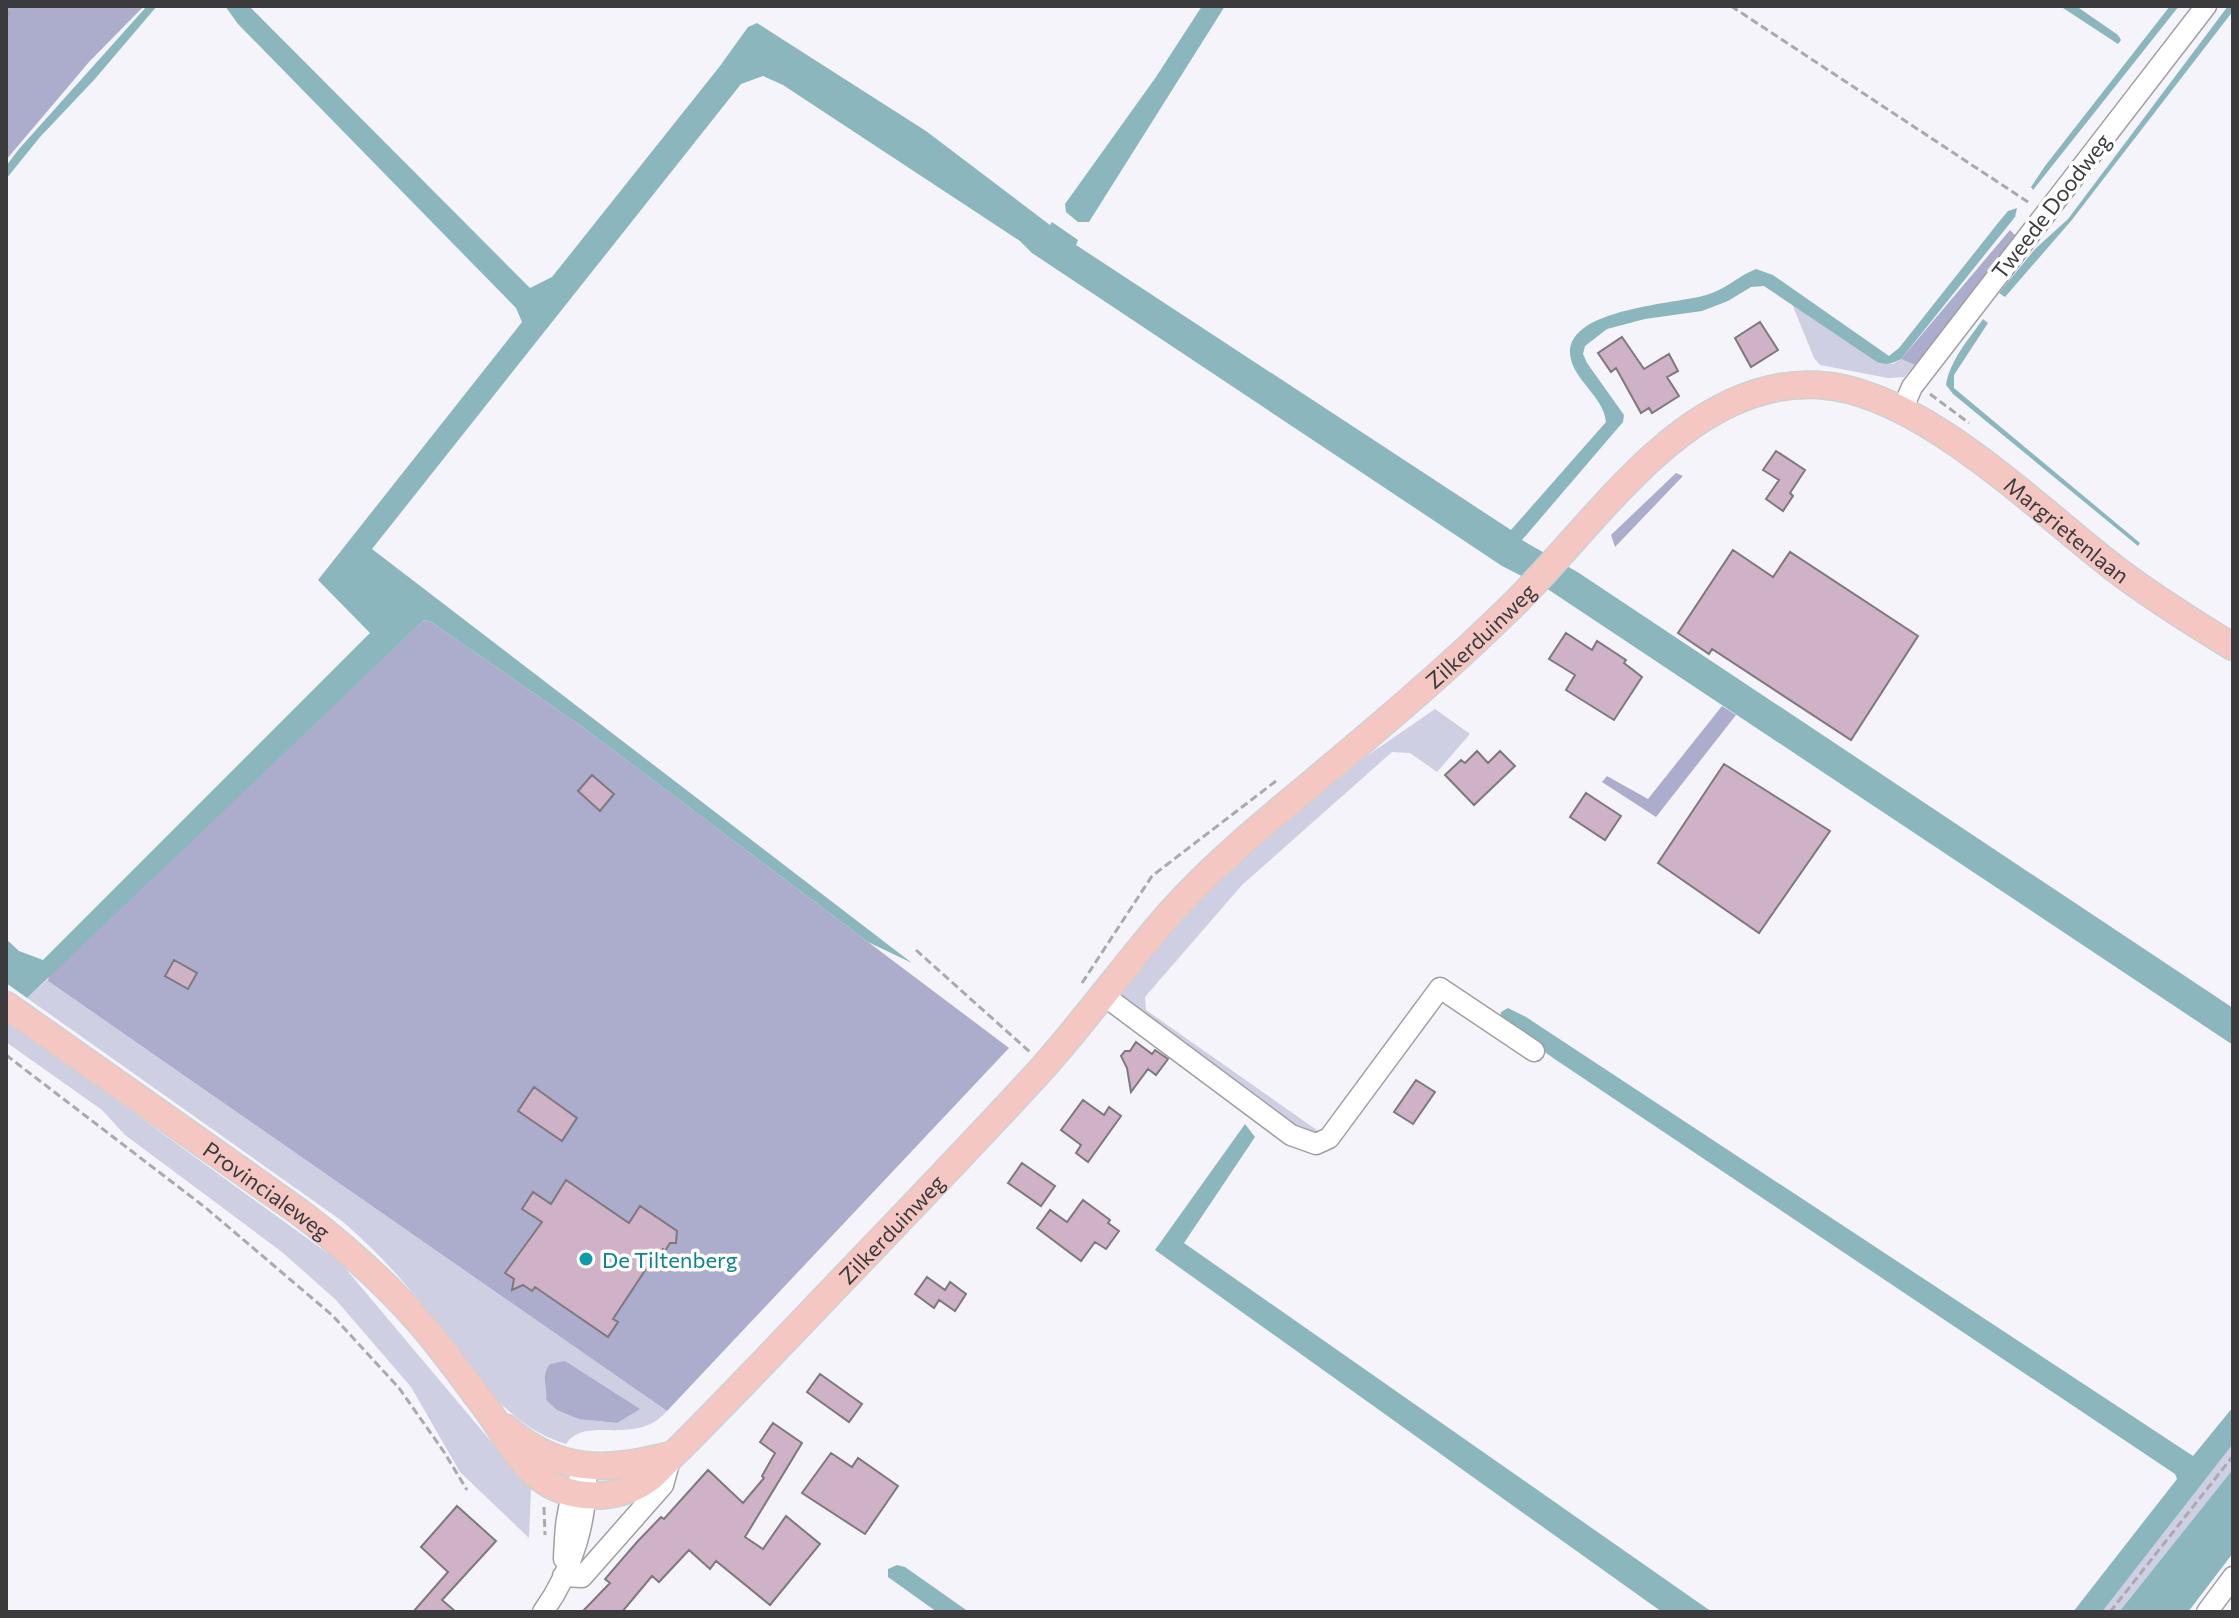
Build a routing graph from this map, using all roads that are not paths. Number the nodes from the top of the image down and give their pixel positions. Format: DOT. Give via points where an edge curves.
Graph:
graph roads {
  1 [pos="2206,6"];
  2 [pos="1902,410"];
  3 [pos="2233,647"];
  4 [pos="1102,994"];
  5 [pos="6,1005"];
  6 [pos="1534,1051"];
  7 [pos="492,1416"];
  8 [pos="671,1455"];
  9 [pos="586,1467"];
  10 [pos="580,1494"];
  11 [pos="563,1576"];
  12 [pos="2233,1577"];
  13 [pos="543,1612"];
  14 [pos="2207,1612"];
  1 -- 2 [label="street, Tweede Doodweg" via="1912,387"];
  2 -- 3 [label="main road, Margrietenlaan" via="1990,469 2157,600"];
  2 -- 4 [label="main road, Zilkerduinweg" via="1849,389 1791,385 1733,400 1703,418 1660,451 1431,683 1222,861"];
  4 -- 6 [label="street" via="1291,1135 1316,1144 1329,1138 1440,988"];
  4 -- 8 [label="main road, Zilkerduinweg" via="1044,1066"];
  5 -- 7 [label="main road, Provincialeweg" via="337,1241 401,1301"];
  7 -- 9 [label="main road, Provincialeweg" via="538,1450"];
  7 -- 10 [label="main road, Provincialeweg" via="516,1456 550,1484"];
  8 -- 9 [label="main road"];
  8 -- 10 [label="main road, Zilkerduinweg" via="645,1482 615,1495"];
  8 -- 11 [label="street, Zilkerduinweg" via="663,1485 582,1577"];
  9 -- 10 [label="street"];
  10 -- 11 [label="street" via="581,1532"];
  11 -- 13 [label="street"];
  12 -- 14 [label="street"];
}
